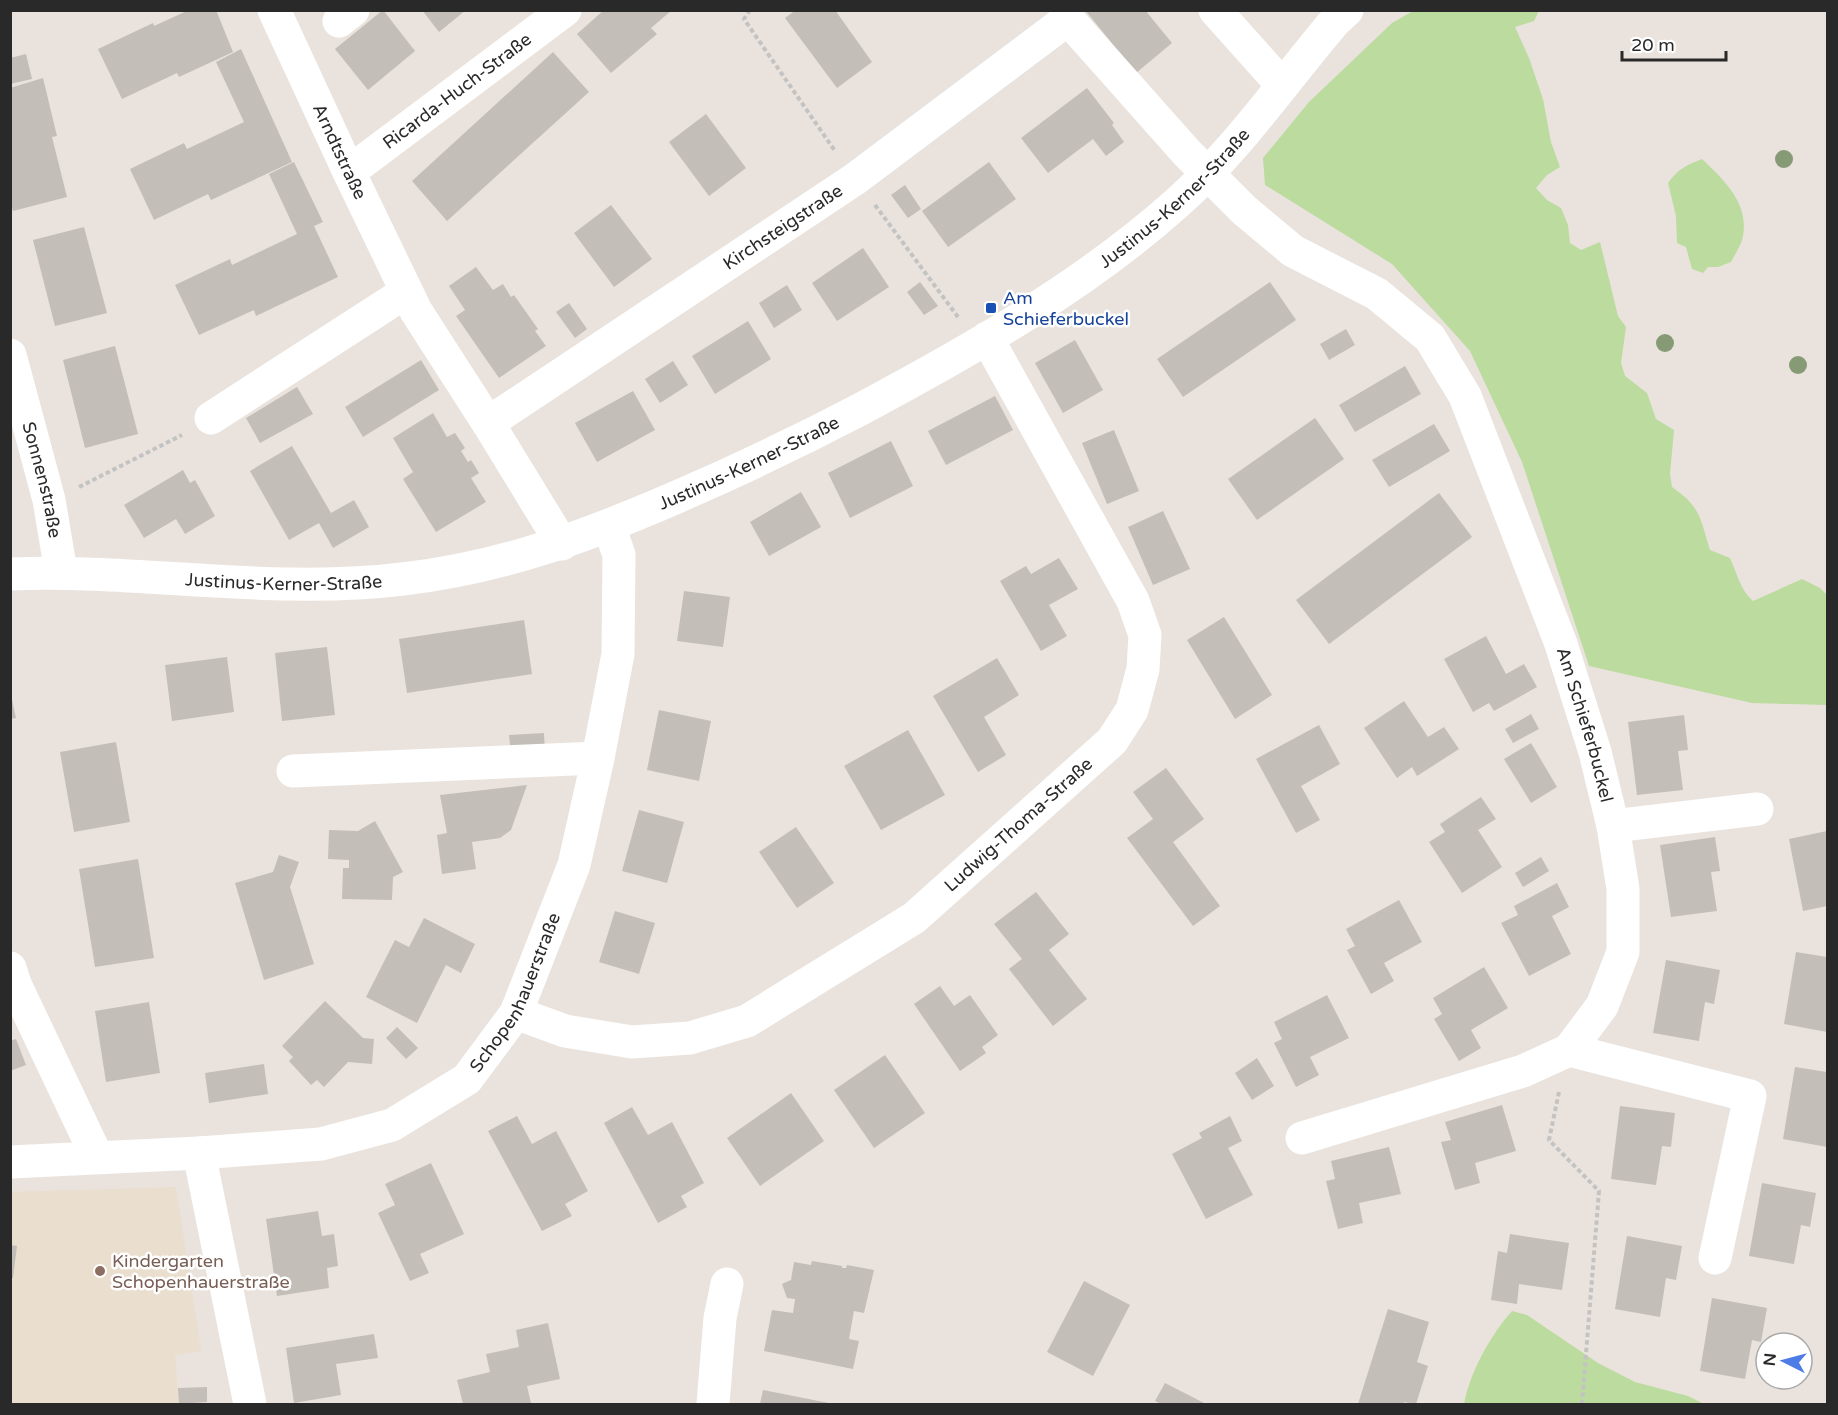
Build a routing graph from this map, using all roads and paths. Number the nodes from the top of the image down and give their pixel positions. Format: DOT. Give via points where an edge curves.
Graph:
graph roads {
  1 [pos="274,10"];
  2 [pos="565,10"];
  3 [pos="1215,10"];
  4 [pos="1347,10"];
  5 [pos="1065,15"];
  6 [pos="1282,85"];
  7 [pos="349,172"];
  8 [pos="1209,172"];
  9 [pos="411,302"];
  10 [pos="987,338"];
  11 [pos="10,355"];
  12 [pos="211,418"];
  13 [pos="488,423"];
  14 [pos="49,500"];
  15 [pos="609,526"];
  16 [pos="562,544"];
  17 [pos="61,572"];
  18 [pos="10,574"];
  19 [pos="598,758"];
  20 [pos="293,771"];
  21 [pos="1757,809"];
  22 [pos="1613,826"];
  23 [pos="10,968"];
  24 [pos="516,1013"];
  25 [pos="1569,1050"];
  26 [pos="1302,1138"];
  27 [pos="200,1154"];
  28 [pos="97,1157"];
  29 [pos="10,1162"];
  30 [pos="1715,1258"];
  31 [pos="727,1284"];
  32 [pos="250,1404"];
  33 [pos="713,1404"];
  34 [pos="1582,1404"];
  1 -- 7 [label="street, Arndtstraße"];
  2 -- 7 [label="street, Ricarda-Huch-Straße"];
  3 -- 6 [label="street"];
  4 -- 6 [label="street, Justinus-Kerner-Straße"];
  5 -- 8 [label="street, Kirchsteigstraße" via="1187,153"];
  5 -- 13 [label="street, Kirchsteigstraße" via="855,179"];
  6 -- 8 [label="street, Justinus-Kerner-Straße"];
  7 -- 9 [label="street, Arndtstraße"];
  8 -- 10 [label="street, Justinus-Kerner-Straße" via="1120,250"];
  8 -- 22 [label="street, Am Schieferbuckel" via="1245,210 1293,251 1377,294 1430,338 1465,396 1561,644 1595,752"];
  9 -- 12 [label="street"];
  9 -- 13 [label="street, Arndtstraße"];
  10 -- 15 [label="street, Justinus-Kerner-Straße" via="802,440"];
  10 -- 24 [label="street, Ludwig-Thoma-Straße" via="1133,601 1144,635 1143,669 1132,711 1112,741 914,918 747,1021 690,1038 632,1042 565,1031"];
  11 -- 14 [label="street, Sonnenstraße"];
  12 -- 14 [label="path" via="95,481"];
  13 -- 16 [label="street, Arndtstraße"];
  14 -- 17 [label="street, Sonnenstraße"];
  15 -- 16 [label="street, Justinus-Kerner-Straße"];
  15 -- 19 [label="street, Schopenhauerstraße" via="618,555 618,654"];
  16 -- 17 [label="street, Justinus-Kerner-Straße" via="494,563 364,584 285,584"];
  17 -- 18 [label="street, Justinus-Kerner-Straße"];
  19 -- 20 [label="street"];
  19 -- 24 [label="street, Schopenhauerstraße" via="574,865"];
  21 -- 22 [label="street"];
  22 -- 25 [label="street, Am Schieferbuckel" via="1623,889 1623,952 1602,1006"];
  23 -- 28 [label="street"];
  24 -- 27 [label="street, Schopenhauerstraße" via="467,1079 392,1125 321,1144"];
  25 -- 26 [label="street" via="1523,1071"];
  25 -- 30 [label="street" via="1750,1096"];
  25 -- 34 [label="path" via="1549,1140 1599,1191"];
  27 -- 28 [label="street, Schopenhauerstraße"];
  27 -- 32 [label="street"];
  28 -- 29 [label="street, Schopenhauerstraße"];
  31 -- 33 [label="street" via="720,1318"];
}
